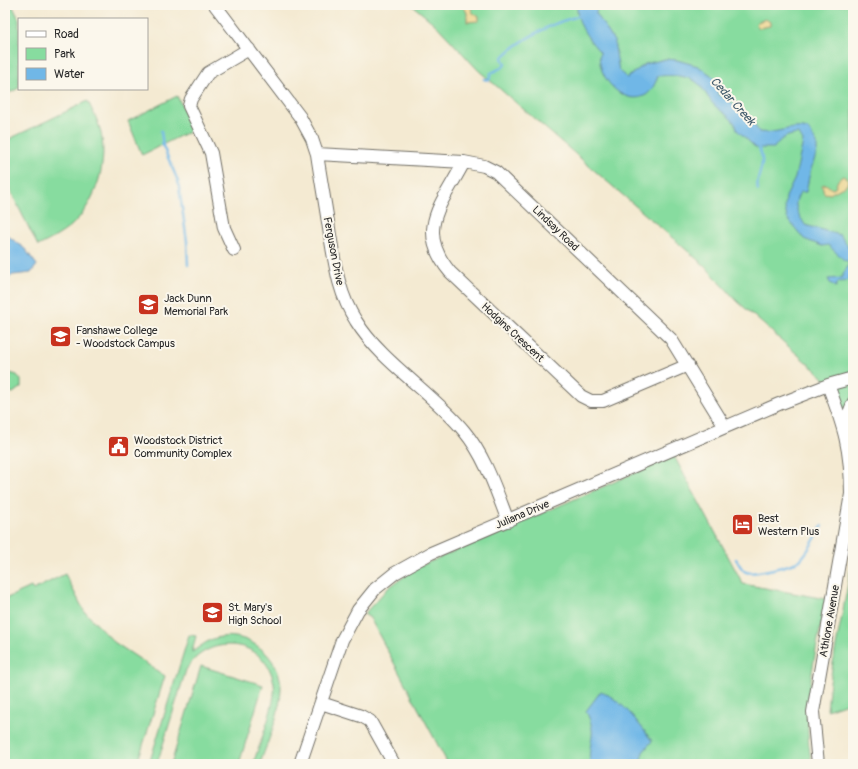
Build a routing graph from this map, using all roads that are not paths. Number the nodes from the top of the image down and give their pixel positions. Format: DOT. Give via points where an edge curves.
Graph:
graph roads {
  1 [pos="215,5"];
  2 [pos="248,49"];
  3 [pos="317,154"];
  4 [pos="464,162"];
  5 [pos="234,250"];
  6 [pos="688,365"];
  7 [pos="853,378"];
  8 [pos="828,385"];
  9 [pos="853,403"];
  10 [pos="725,427"];
  11 [pos="849,452"];
  12 [pos="508,520"];
  13 [pos="321,703"];
  14 [pos="300,764"];
  15 [pos="394,764"];
  16 [pos="818,764"];
  1 -- 2 [label="street, Ferguson Drive"];
  2 -- 3 [label="street, Ferguson Drive" via="300,117"];
  2 -- 5 [label="street" via="208,73 189,106 211,153 224,228"];
  3 -- 4 [label="street, Lindsay Road"];
  3 -- 12 [label="street, Ferguson Drive" via="337,275 350,310 372,341 455,420 469,438 482,458"];
  4 -- 6 [label="street, Lindsay Road" via="484,166 506,180 661,328"];
  4 -- 6 [label="street, Hodgins Crescent" via="432,226 432,242 439,259 581,396 591,401 603,401"];
  6 -- 10 [label="street, Lindsay Road"];
  7 -- 8 [label="street, Juliana Drive"];
  8 -- 10 [label="street, Juliana Drive"];
  8 -- 11 [label="street, Athlone Avenue" via="842,420"];
  9 -- 11 [label="street" via="848,419"];
  10 -- 12 [label="street, Juliana Drive"];
  11 -- 16 [label="street, Athlone Avenue" via="849,509 813,712"];
  12 -- 13 [label="street, Juliana Drive" via="418,559 375,589 350,623"];
  13 -- 14 [label="street, Juliana Drive"];
  13 -- 15 [label="street" via="370,721"];
}
